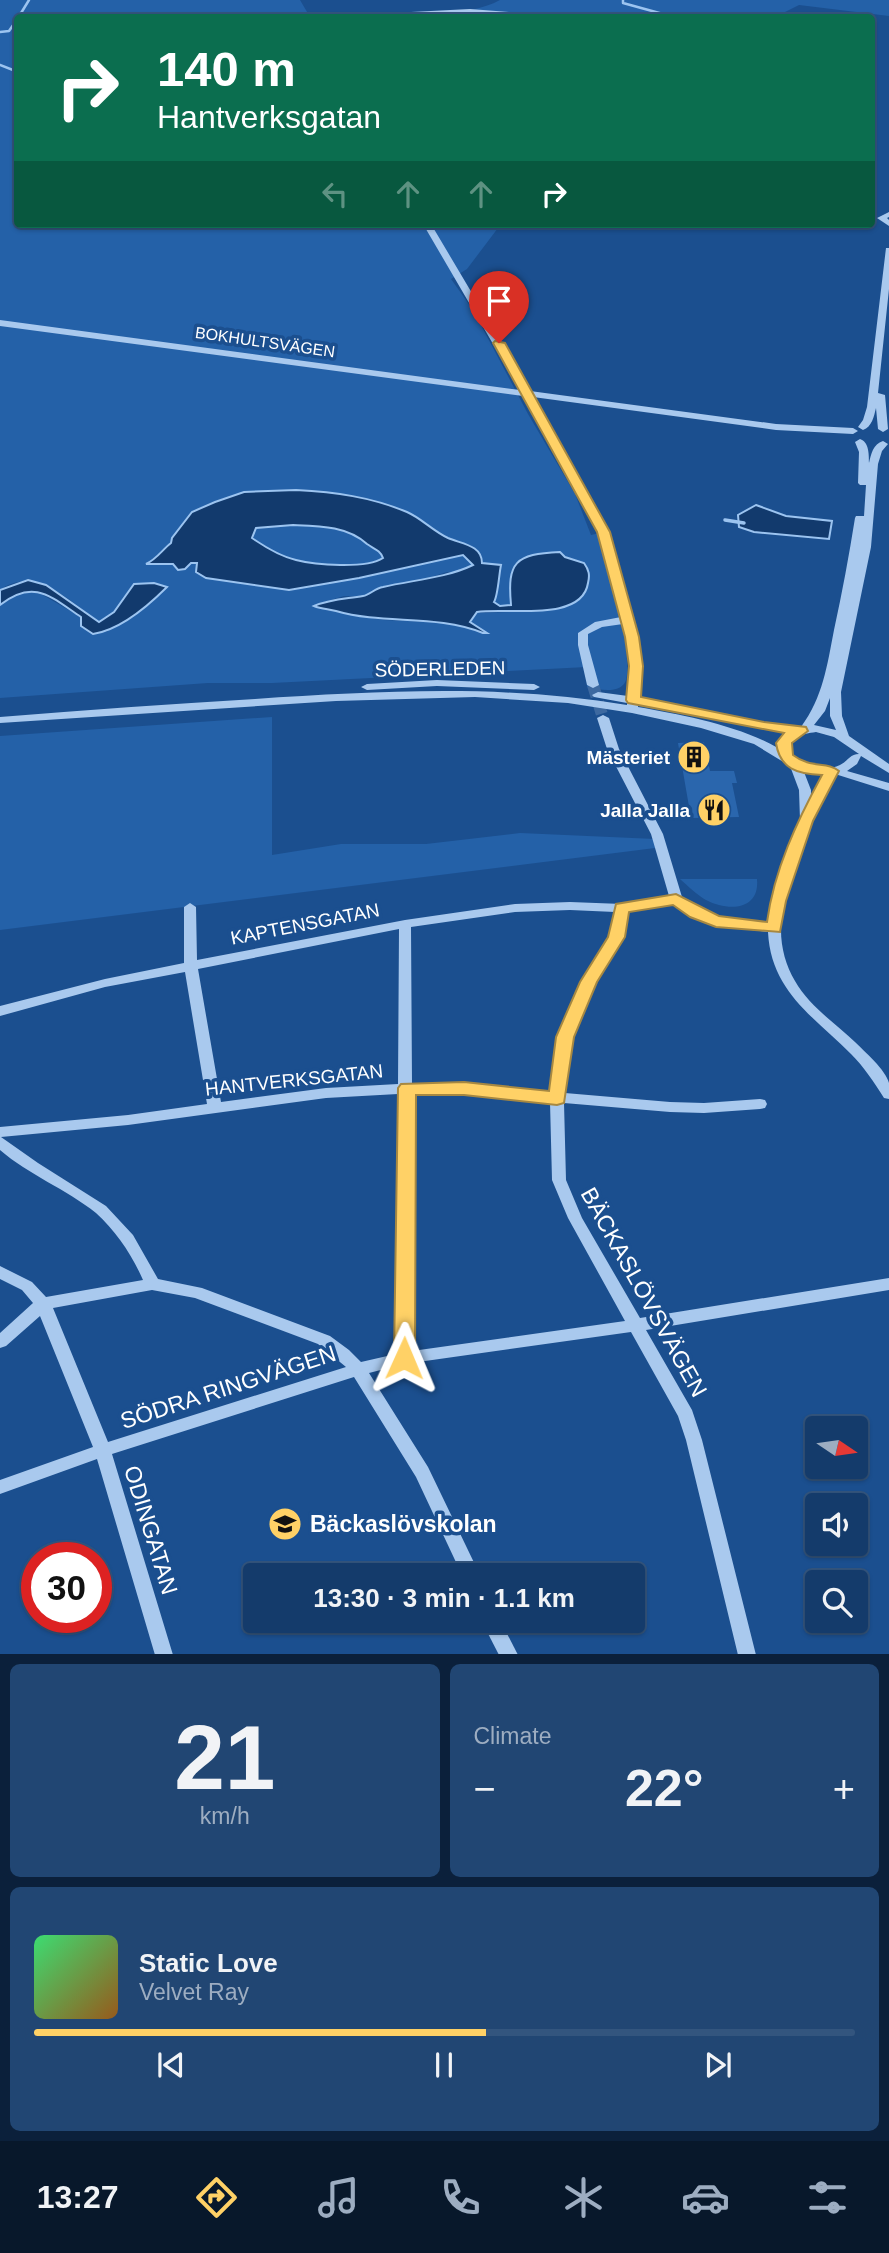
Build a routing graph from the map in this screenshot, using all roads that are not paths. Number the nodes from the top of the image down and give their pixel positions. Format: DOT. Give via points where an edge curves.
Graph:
graph roads {
  1 [pos="420,14"];
  2 [pos="510,14"];
  3 [pos="889,214"];
  4 [pos="888,225"];
  5 [pos="429,228"];
  6 [pos="889,250"];
  7 [pos="889,309"];
  8 [pos="0,323"];
  9 [pos="526,394"];
  10 [pos="857,434"];
  11 [pos="886,437"];
  12 [pos="627,620"];
  13 [pos="593,685"];
  14 [pos="633,704"];
  15 [pos="603,718"];
  16 [pos="0,720"];
  17 [pos="803,730"];
  18 [pos="844,736"];
  19 [pos="784,751"];
  20 [pos="855,751"];
  21 [pos="796,765"];
  22 [pos="889,769"];
  23 [pos="834,771"];
  24 [pos="889,777"];
  25 [pos="889,787"];
  26 [pos="805,821"];
  27 [pos="676,899"];
  28 [pos="190,907"];
  29 [pos="621,908"];
  30 [pos="405,924"];
  31 [pos="774,928"];
  32 [pos="191,966"];
  33 [pos="0,1011"];
  34 [pos="407,1088"];
  35 [pos="889,1094"];
  36 [pos="557,1098"];
  37 [pos="760,1104"];
  38 [pos="215,1108"];
  39 [pos="0,1132"];
  40 [pos="0,1142"];
  41 [pos="0,1272"];
  42 [pos="152,1284"];
  43 [pos="889,1284"];
  44 [pos="43,1304"];
  45 [pos="637,1325"];
  46 [pos="0,1342"];
  47 [pos="404,1358"];
  48 [pos="359,1369"];
  49 [pos="103,1450"];
  50 [pos="0,1487"];
  51 [pos="466,1563"];
  52 [pos="497,1633"];
  53 [pos="164,1654"];
  54 [pos="509,1654"];
  55 [pos="747,1654"];
  1 -- 2 [label="street" via="490,10"];
  3 -- 4 [label="street" via="881,218"];
  5 -- 9 [label="street"];
  6 -- 10 [label="street" via="872,407"];
  7 -- 11 [label="street" via="879,404"];
  8 -- 9 [label="street, BOKHULTSVÄGEN"];
  9 -- 10 [label="street, BOKHULTSVÄGEN"];
  9 -- 12 [label="street" via="604,532"];
  10 -- 11 [label="street, BOKHULTSVÄGEN"];
  10 -- 11 [label="street"];
  10 -- 17 [label="street" via="864,452 864,472 851,577 828,687 819,711"];
  11 -- 18 [label="street" via="873,464 866,547 835,692 836,716"];
  12 -- 13 [label="street" via="601,623 583,633"];
  12 -- 14 [label="street" via="636,666"];
  14 -- 16 [label="street, SÖDERLEDEN" via="431,693"];
  14 -- 17 [label="street, SÖDERLEDEN"];
  14 -- 19 [label="street, SÖDERLEDEN"];
  15 -- 27 [label="street" via="613,749 657,834"];
  17 -- 18 [label="street, SÖDERLEDEN" via="821,729"];
  17 -- 19 [label="street" via="786,739"];
  18 -- 20 [label="street"];
  19 -- 21 [label="street, SÖDERLEDEN"];
  20 -- 22 [label="street"];
  20 -- 23 [label="street" via="849,765"];
  20 -- 24 [label="street"];
  21 -- 23 [label="street"];
  21 -- 26 [label="street" via="805,790"];
  23 -- 25 [label="street"];
  23 -- 26 [label="street"];
  26 -- 31 [label="street" via="778,901"];
  27 -- 29 [label="street"];
  27 -- 31 [label="street" via="696,914 716,921"];
  28 -- 32 [label="street"];
  29 -- 30 [label="street, KAPTENSGATAN" via="515,908"];
  29 -- 36 [label="street, BÄCKASLÖVSVÄGEN" via="617,937 588,982 565,1037"];
  30 -- 32 [label="street, KAPTENSGATAN"];
  30 -- 34 [label="street"];
  31 -- 35 [label="street" via="780,964 791,987 863,1056"];
  32 -- 33 [label="street, KAPTENSGATAN"];
  32 -- 38 [label="street"];
  34 -- 36 [label="street, HANTVERKSGATAN"];
  34 -- 38 [label="street, HANTVERKSGATAN"];
  34 -- 47 [label="street"];
  36 -- 37 [label="street, HANTVERKSGATAN" via="694,1108"];
  36 -- 45 [label="street, BÄCKASLÖVSVÄGEN" via="559,1180 565,1199"];
  38 -- 39 [label="street, HANTVERKSGATAN"];
  40 -- 42 [label="street" via="104,1212 139,1257"];
  41 -- 44 [label="street" via="27,1286"];
  42 -- 44 [label="street"];
  42 -- 48 [label="street" via="197,1292 313,1336 340,1349"];
  43 -- 45 [label="street, SÖDRA RINGVÄGEN"];
  44 -- 46 [label="street"];
  44 -- 49 [label="street, ODINGATAN"];
  45 -- 47 [label="street, SÖDRA RINGVÄGEN"];
  45 -- 55 [label="street, BÄCKASLÖVSVÄGEN" via="677,1396 694,1440"];
  47 -- 48 [label="street, SÖDRA RINGVÄGEN"];
  48 -- 49 [label="street, SÖDRA RINGVÄGEN"];
  48 -- 51 [label="street" via="430,1484"];
  49 -- 50 [label="street, SÖDRA RINGVÄGEN"];
  49 -- 53 [label="street, ODINGATAN"];
  52 -- 54 [label="street"];
}
